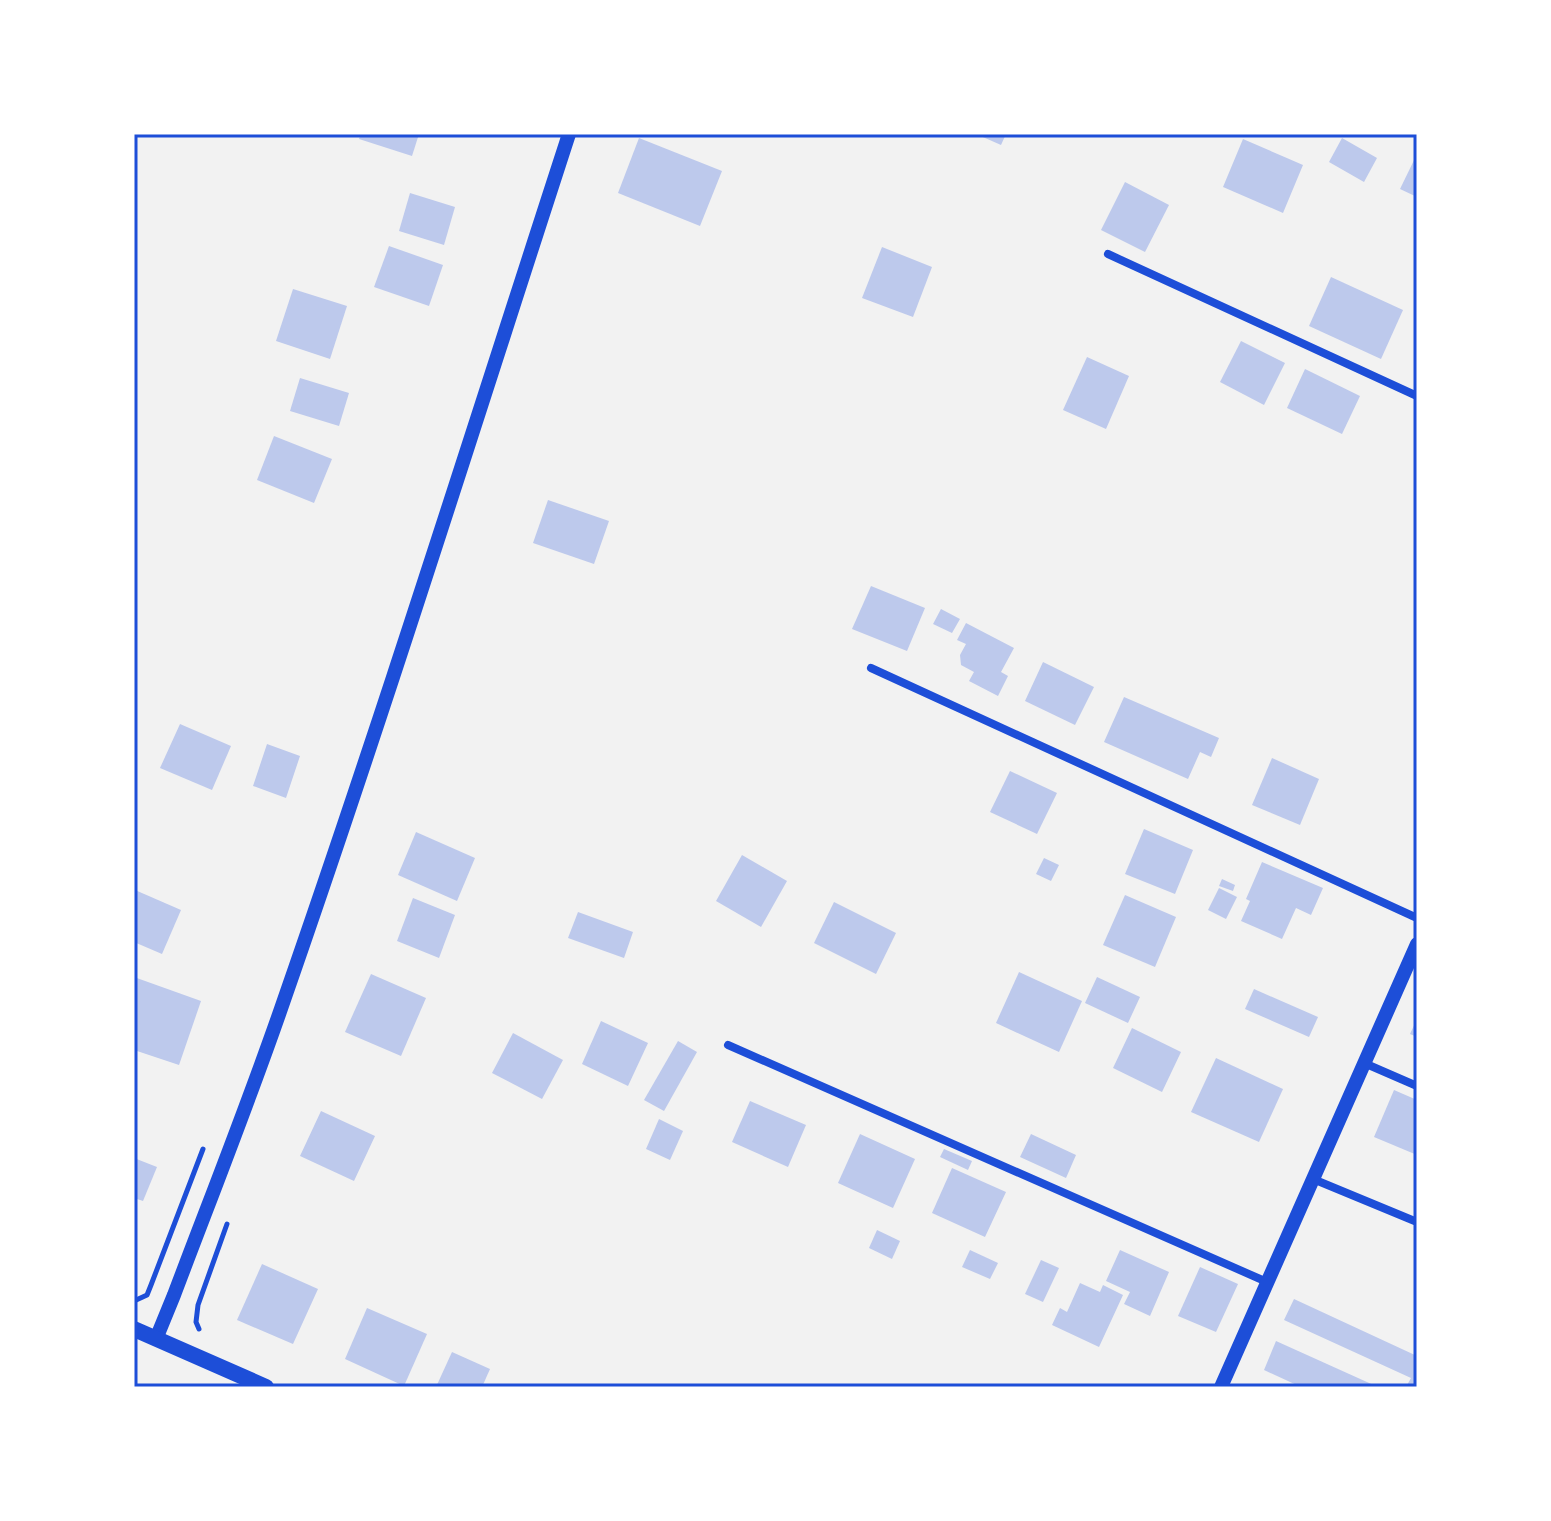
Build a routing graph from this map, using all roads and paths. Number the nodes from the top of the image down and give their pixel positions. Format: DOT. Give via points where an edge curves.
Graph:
graph roads {
  1 [pos="569,134"];
  2 [pos="1108,254"];
  3 [pos="1417,396"];
  4 [pos="871,668"];
  5 [pos="1417,918"];
  6 [pos="1417,944"];
  7 [pos="728,1045"];
  8 [pos="1364,1063"];
  9 [pos="1417,1086"];
  10 [pos="208,1136"];
  11 [pos="1313,1179"];
  12 [pos="1417,1222"];
  13 [pos="1267,1282"];
  14 [pos="134,1301"];
  15 [pos="134,1329"];
  16 [pos="156,1339"];
  17 [pos="266,1387"];
  18 [pos="1221,1387"];
  1 -- 16 [label="street" via="316,907"];
  2 -- 3 [label="street"];
  4 -- 5 [label="street"];
  6 -- 8 [label="street"];
  7 -- 13 [label="street"];
  8 -- 9 [label="street"];
  8 -- 11 [label="street"];
  10 -- 14 [label="path" via="147,1295"];
  11 -- 12 [label="street"];
  11 -- 13 [label="street"];
  13 -- 18 [label="street"];
  15 -- 16 [label="main road"];
  16 -- 17 [label="main road"];
}
